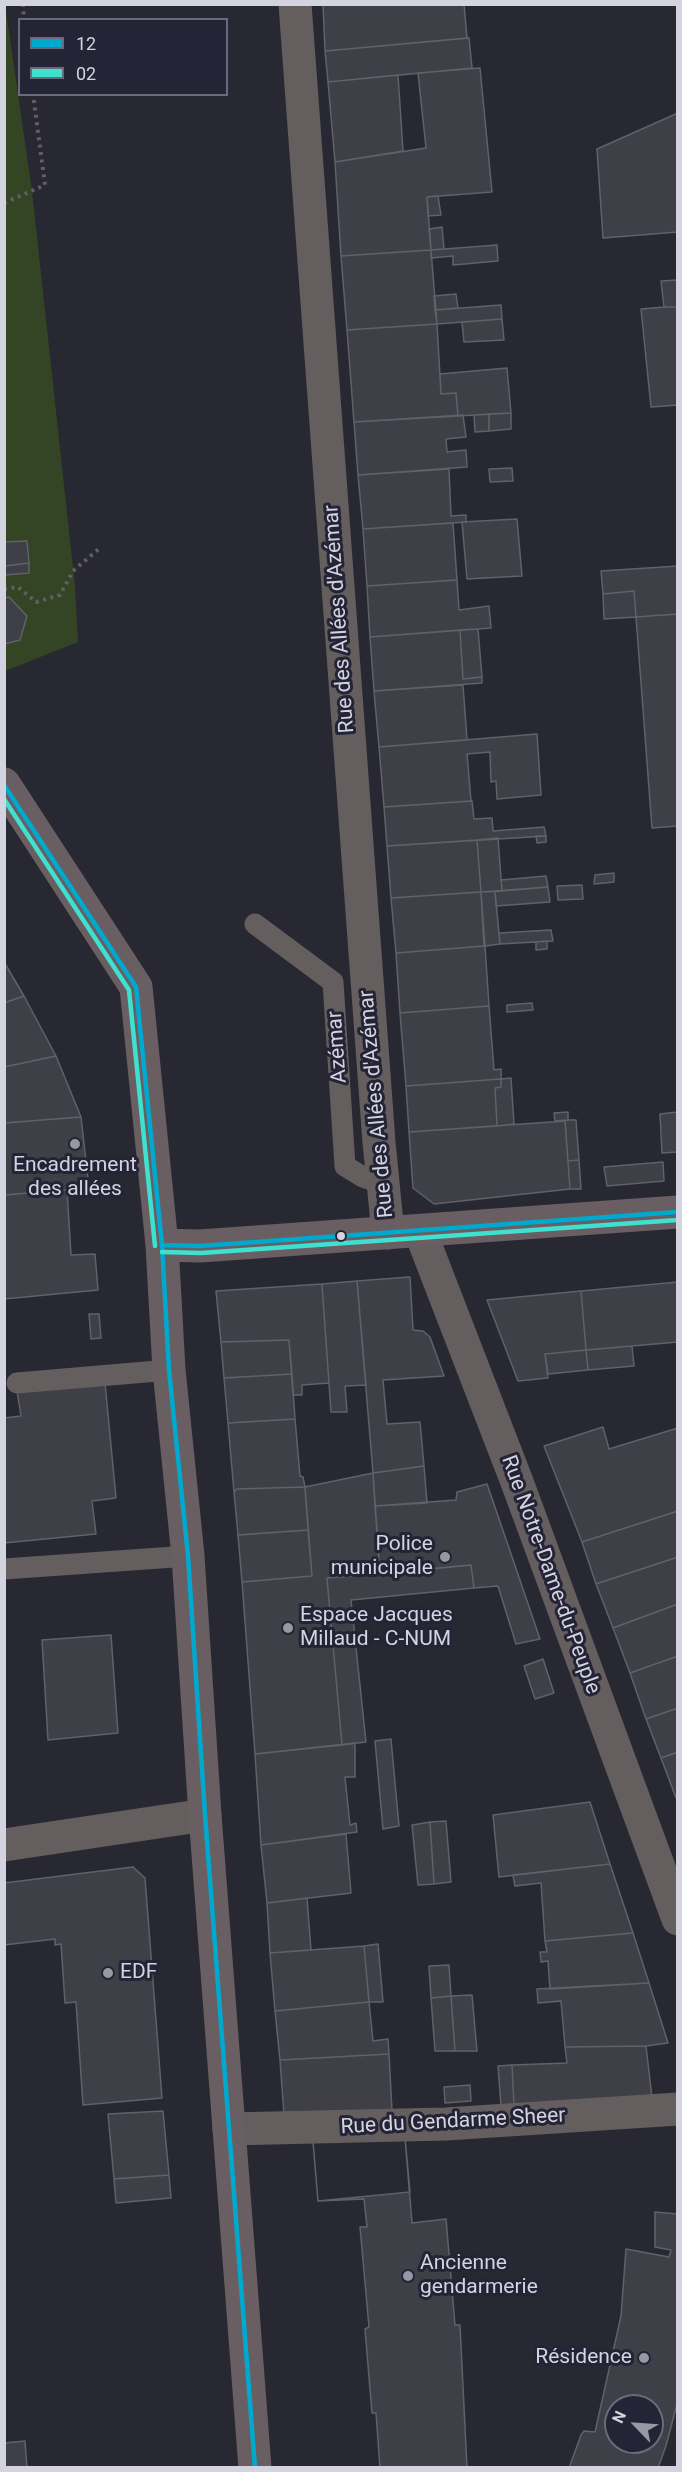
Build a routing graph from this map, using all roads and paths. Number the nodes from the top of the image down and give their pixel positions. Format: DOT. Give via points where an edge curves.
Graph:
graph roads {
  1 [pos="295,4"];
  2 [pos="33,96"];
  3 [pos="4,203"];
  4 [pos="101,547"];
  5 [pos="4,589"];
  6 [pos="4,784"];
  7 [pos="255,924"];
  8 [pos="384,1184"];
  9 [pos="678,1212"];
  10 [pos="420,1231"];
  11 [pos="388,1233"];
  12 [pos="162,1245"];
  13 [pos="169,1370"];
  14 [pos="17,1383"];
  15 [pos="188,1556"];
  16 [pos="4,1569"];
  17 [pos="205,1815"];
  18 [pos="4,1845"];
  19 [pos="678,1919"];
  20 [pos="678,2109"];
  21 [pos="229,2129"];
  22 [pos="255,2468"];
  1 -- 8 [label="street, Rue des Allées d'Azémar"];
  2 -- 3 [label="path" via="47,184"];
  4 -- 5 [label="path" via="73,571 60,595 36,602 18,586"];
  6 -- 12 [label="main road" via="136,987"];
  7 -- 8 [label="lane, Azémar" via="333,982 345,1166"];
  8 -- 11 [label="street, Rue des Allées d'Azémar"];
  9 -- 10 [label="main road"];
  10 -- 11 [label="main road"];
  10 -- 19 [label="street, Rue Notre-Dame-du-Peuple"];
  11 -- 12 [label="main road" via="200,1246"];
  12 -- 13 [label="main road"];
  13 -- 14 [label="lane"];
  13 -- 15 [label="main road"];
  15 -- 16 [label="lane"];
  15 -- 17 [label="main road"];
  17 -- 18 [label="street"];
  17 -- 21 [label="main road"];
  20 -- 21 [label="street, Rue du Gendarme Sheer" via="446,2124"];
  21 -- 22 [label="main road"];
}
